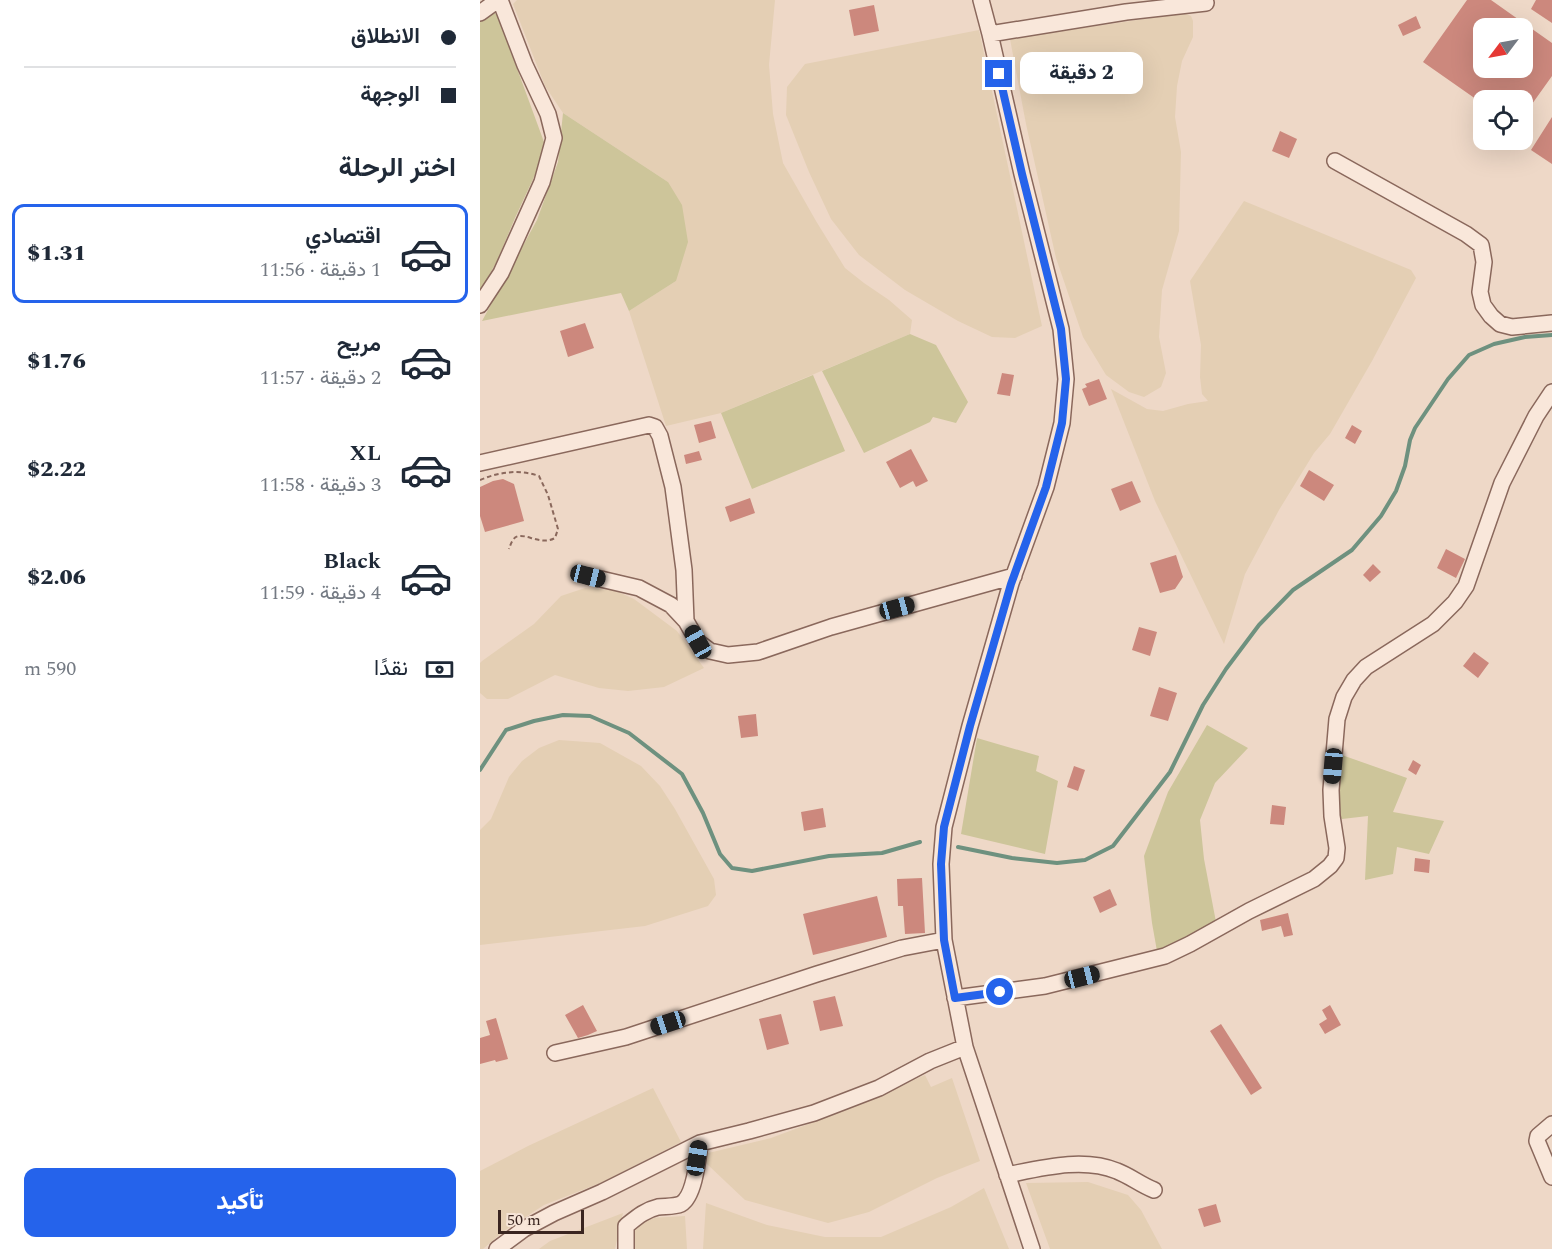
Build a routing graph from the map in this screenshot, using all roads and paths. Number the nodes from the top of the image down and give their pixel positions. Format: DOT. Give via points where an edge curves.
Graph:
graph roads {
  1 [pos="499,0"];
  2 [pos="981,0"];
  3 [pos="1206,3"];
  4 [pos="480,13"];
  5 [pos="990,34"];
  6 [pos="1335,161"];
  7 [pos="480,305"];
  8 [pos="1552,323"];
  9 [pos="1552,392"];
  10 [pos="480,463"];
  11 [pos="480,480"];
  12 [pos="509,549"];
  13 [pos="588,576"];
  14 [pos="1014,576"];
  15 [pos="686,621"];
  16 [pos="944,940"];
  17 [pos="955,998"];
  18 [pos="965,1047"];
  19 [pos="555,1053"];
  20 [pos="1552,1124"];
  21 [pos="700,1143"];
  22 [pos="1007,1175"];
  23 [pos="1552,1177"];
  24 [pos="1154,1190"];
  25 [pos="497,1249"];
  26 [pos="626,1249"];
  27 [pos="1032,1249"];
  1 -- 4 [label="street"];
  1 -- 7 [label="street" via="548,114 554,138 542,182 501,273"];
  2 -- 5 [label="street"];
  3 -- 5 [label="street"];
  5 -- 14 [label="street" via="1061,329 1066,379 1062,423 1046,487"];
  6 -- 8 [label="street" via="1481,245 1484,262 1480,292 1484,305 1500,324 1512,327"];
  9 -- 17 [label="street" via="1502,483 1466,586 1434,624 1366,667 1344,697 1331,790 1337,848 1330,866 1314,879 1165,956 1046,986"];
  10 -- 15 [label="street" via="654,427 674,487"];
  11 -- 12 [label="path" via="511,472 528,473 539,476 548,495 558,529 555,538 544,541 518,535"];
  13 -- 15 [label="street" via="639,588 671,605"];
  14 -- 15 [label="street" via="831,627 758,652 728,655 710,651 698,642"];
  14 -- 16 [label="street" via="944,827"];
  16 -- 17 [label="street"];
  16 -- 19 [label="street" via="902,948 626,1037"];
  17 -- 18 [label="street"];
  18 -- 21 [label="street" via="879,1088 814,1113"];
  18 -- 22 [label="street"];
  20 -- 23 [label="street" via="1537,1141"];
  21 -- 25 [label="street" via="554,1213"];
  21 -- 26 [label="street" via="688,1197 681,1204 658,1207 637,1216 626,1226"];
  22 -- 24 [label="street" via="1090,1164 1115,1170"];
  22 -- 27 [label="street"];
}
